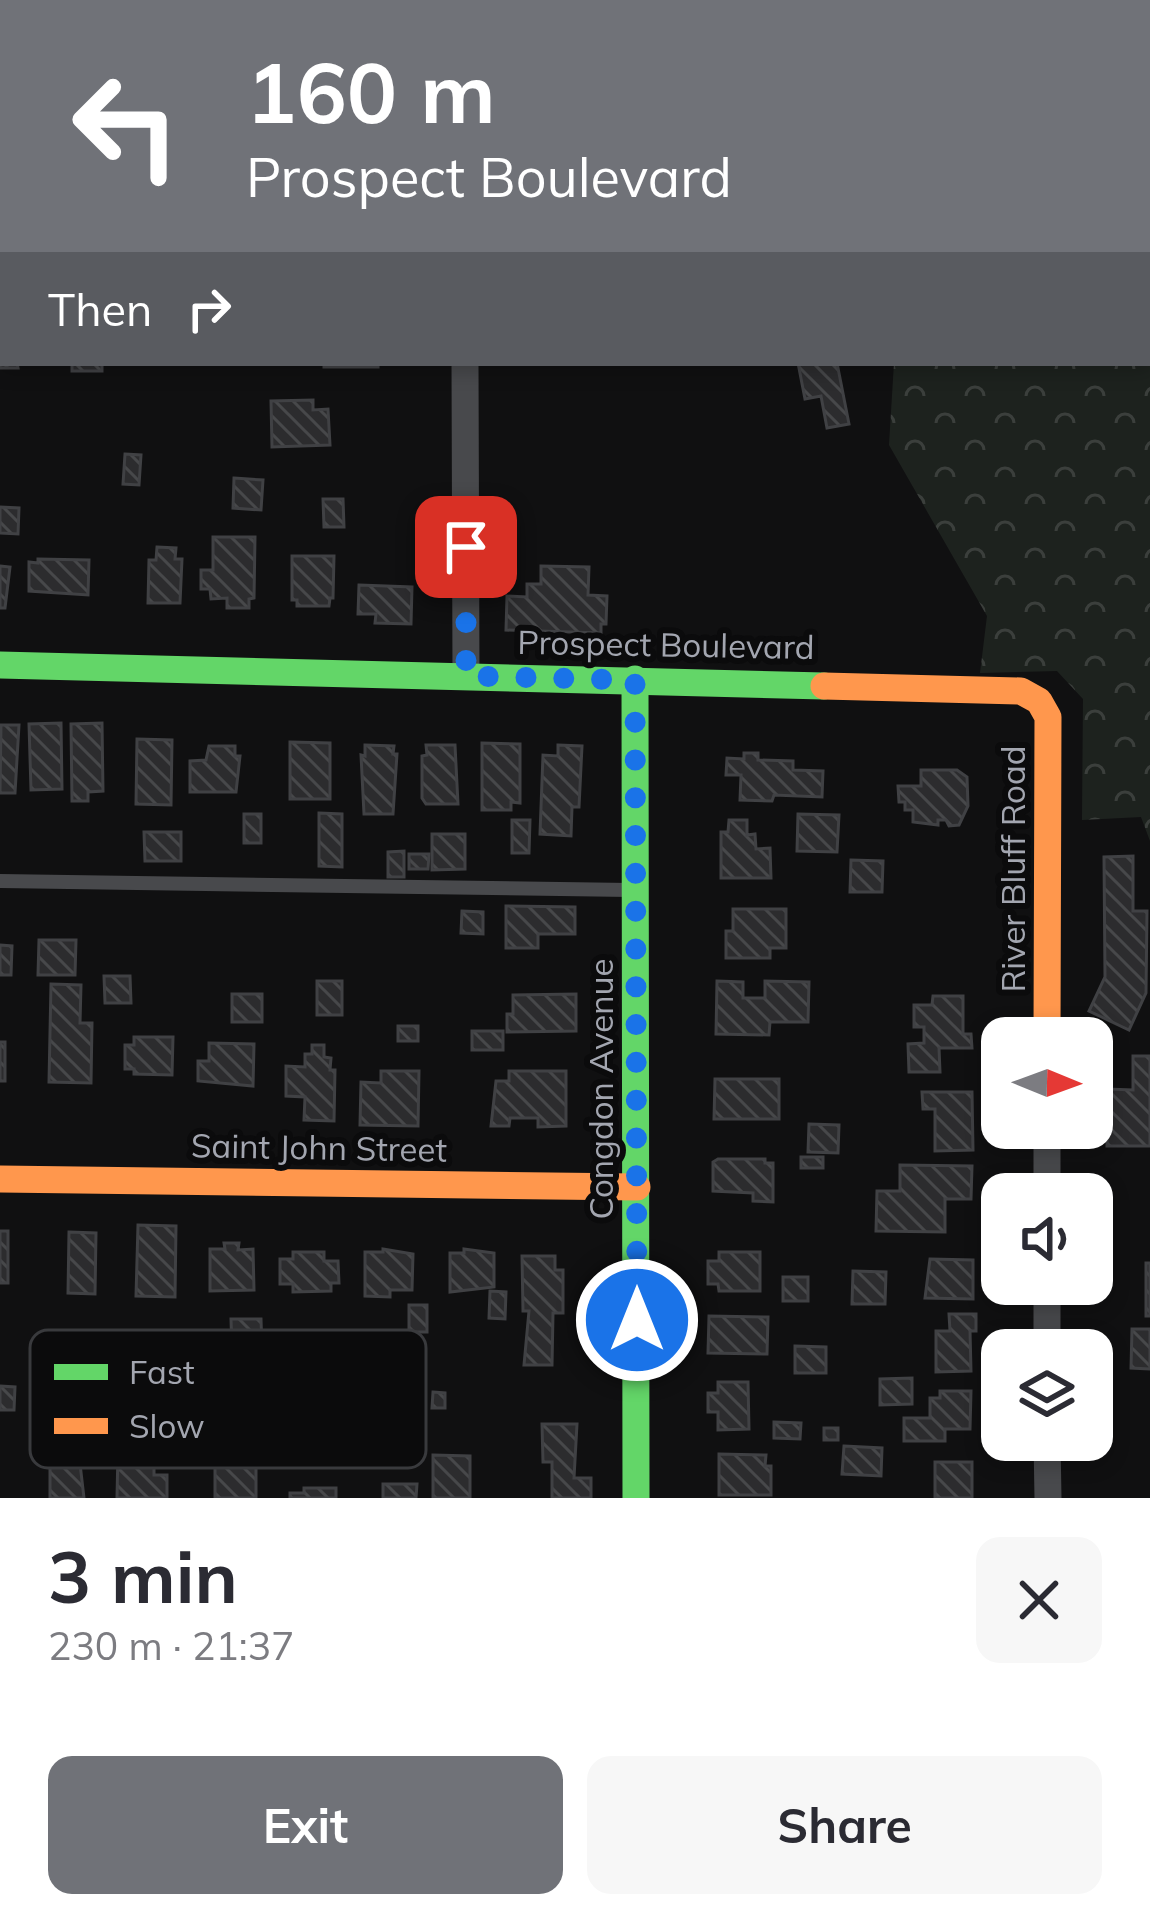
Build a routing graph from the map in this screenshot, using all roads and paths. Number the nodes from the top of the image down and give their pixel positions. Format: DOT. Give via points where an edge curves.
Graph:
graph roads {
  1 [pos="465,366"];
  2 [pos="0,665"];
  3 [pos="466,676"];
  4 [pos="635,680"];
  5 [pos="1040,701"];
  6 [pos="0,881"];
  7 [pos="635,890"];
  8 [pos="1047,1017"];
  9 [pos="0,1179"];
  10 [pos="637,1187"];
  11 [pos="1047,1461"];
  12 [pos="636,1498"];
  13 [pos="1048,1498"];
  1 -- 3 [label="street"];
  2 -- 3 [label="street, Prospect Boulevard"];
  3 -- 4 [label="street, Prospect Boulevard"];
  4 -- 5 [label="street, Prospect Boulevard" via="1000,688"];
  4 -- 7 [label="street, Congdon Avenue"];
  5 -- 8 [label="street, River Bluff Road" via="1048,718"];
  6 -- 7 [label="lane"];
  7 -- 10 [label="street, Congdon Avenue"];
  9 -- 10 [label="street, Saint John Street"];
  10 -- 12 [label="street, Congdon Avenue"];
  11 -- 13 [label="street"];
}
